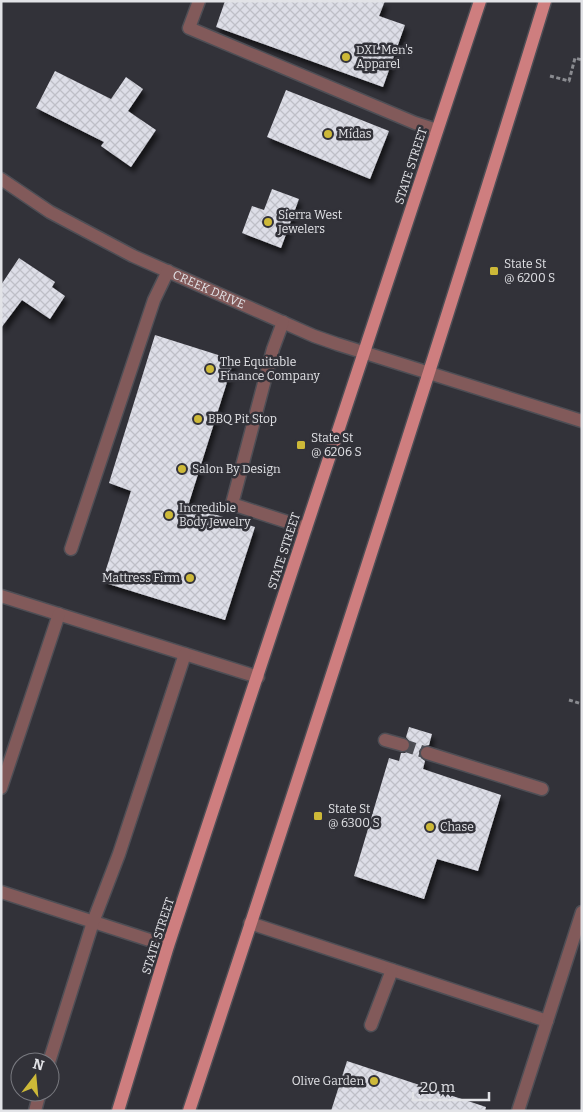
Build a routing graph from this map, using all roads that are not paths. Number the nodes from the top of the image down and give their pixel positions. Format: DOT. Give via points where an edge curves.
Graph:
graph roads {
  1 [pos="199,1"];
  2 [pos="480,1"];
  3 [pos="545,1"];
  4 [pos="437,130"];
  5 [pos="1,179"];
  6 [pos="168,271"];
  7 [pos="283,322"];
  8 [pos="364,353"];
  9 [pos="430,372"];
  10 [pos="582,421"];
  11 [pos="306,528"];
  12 [pos="71,550"];
  13 [pos="1,596"];
  14 [pos="59,614"];
  15 [pos="185,654"];
  16 [pos="258,677"];
  17 [pos="385,740"];
  18 [pos="403,745"];
  19 [pos="427,753"];
  20 [pos="1,788"];
  21 [pos="542,788"];
  22 [pos="1,892"];
  23 [pos="582,912"];
  24 [pos="93,922"];
  25 [pos="250,923"];
  26 [pos="168,946"];
  27 [pos="392,970"];
  28 [pos="547,1021"];
  29 [pos="371,1025"];
  30 [pos="53,1052"];
  31 [pos="118,1111"];
  32 [pos="189,1111"];
  33 [pos="518,1111"];
  1 -- 4 [label="street" via="189,28"];
  2 -- 4 [label="main road, STATE STREET"];
  3 -- 9 [label="main road"];
  4 -- 8 [label="main road, STATE STREET"];
  5 -- 6 [label="street, CREEK DRIVE" via="50,212"];
  6 -- 7 [label="street, CREEK DRIVE"];
  6 -- 12 [label="street" via="154,300"];
  7 -- 8 [label="street, CREEK DRIVE"];
  7 -- 11 [label="street" via="232,504"];
  8 -- 9 [label="street, CREEK DRIVE"];
  8 -- 11 [label="main road, STATE STREET"];
  9 -- 10 [label="street, CREEK DRIVE"];
  9 -- 25 [label="main road"];
  11 -- 16 [label="main road, STATE STREET"];
  13 -- 14 [label="street"];
  14 -- 15 [label="street"];
  14 -- 20 [label="street"];
  15 -- 16 [label="street"];
  15 -- 24 [label="street" via="119,854"];
  16 -- 26 [label="main road, STATE STREET"];
  17 -- 18 [label="street"];
  19 -- 21 [label="street"];
  22 -- 24 [label="street"];
  23 -- 28 [label="street"];
  24 -- 26 [label="street"];
  24 -- 30 [label="street"];
  25 -- 27 [label="street"];
  25 -- 32 [label="main road"];
  26 -- 31 [label="main road, STATE STREET"];
  27 -- 28 [label="street"];
  27 -- 29 [label="street"];
  28 -- 33 [label="street"];
}
